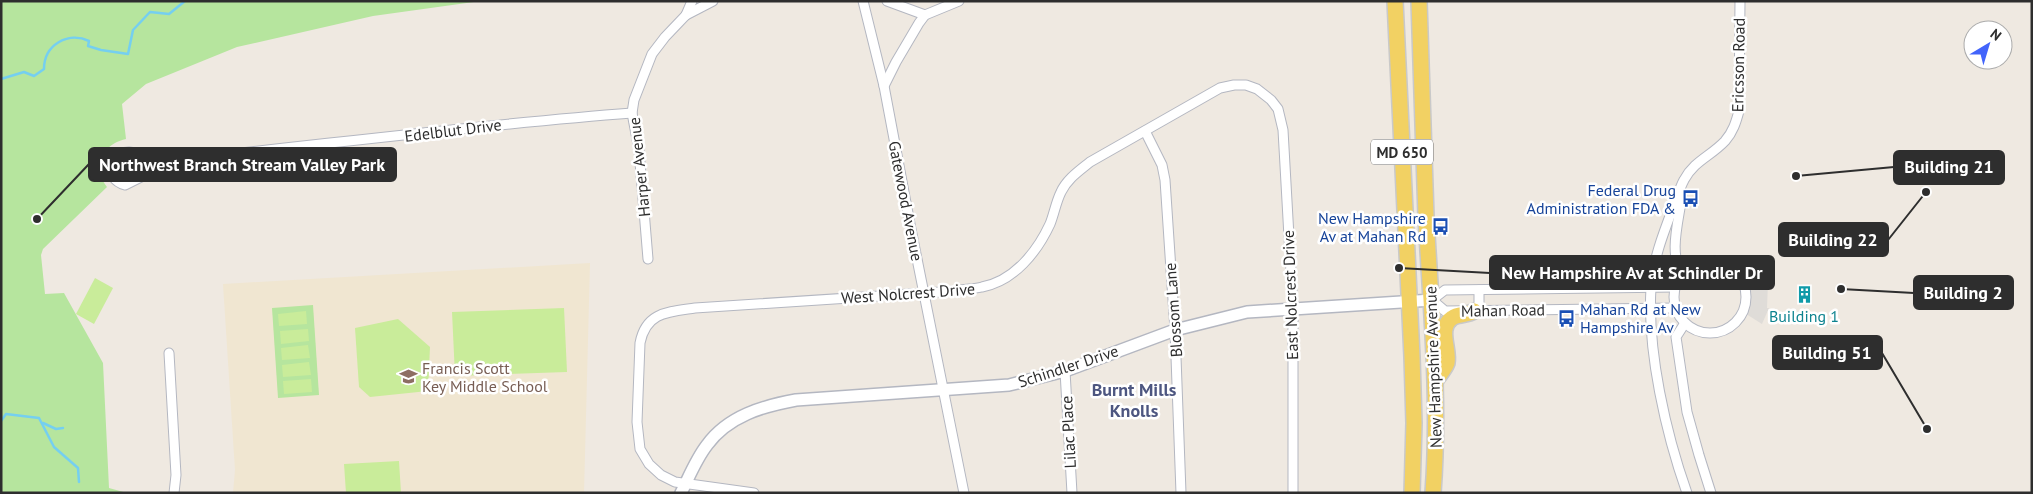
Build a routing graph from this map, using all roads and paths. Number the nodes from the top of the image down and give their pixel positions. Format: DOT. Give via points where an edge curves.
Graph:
graph roads {
  1 [pos="692,1"];
  2 [pos="713,1"];
  3 [pos="863,1"];
  4 [pos="886,1"];
  5 [pos="960,1"];
  6 [pos="1396,1"];
  7 [pos="1419,1"];
  8 [pos="1740,1"];
  9 [pos="925,15"];
  10 [pos="686,16"];
  11 [pos="884,86"];
  12 [pos="1271,100"];
  13 [pos="632,113"];
  14 [pos="1144,131"];
  15 [pos="154,162"];
  16 [pos="1683,182"];
  17 [pos="648,259"];
  18 [pos="1683,274"];
  19 [pos="1651,287"];
  20 [pos="1675,287"];
  21 [pos="1479,290"];
  22 [pos="924,292"];
  23 [pos="1432,300"];
  24 [pos="1409,302"];
  25 [pos="1293,308"];
  26 [pos="1676,308"];
  27 [pos="1651,309"];
  28 [pos="1477,311"];
  29 [pos="1685,323"];
  30 [pos="1175,330"];
  31 [pos="169,353"];
  32 [pos="1065,371"];
  33 [pos="1436,380"];
  34 [pos="943,390"];
  35 [pos="683,488"];
  36 [pos="174,493"];
  37 [pos="754,493"];
  38 [pos="964,493"];
  39 [pos="1072,493"];
  40 [pos="1181,493"];
  41 [pos="1293,493"];
  42 [pos="1412,493"];
  43 [pos="1433,493"];
  44 [pos="1688,493"];
  45 [pos="1711,493"];
  1 -- 10 [label="street, Harper Avenue"];
  2 -- 10 [label="street"];
  3 -- 11 [label="street, Gatewood Avenue"];
  4 -- 9 [label="street"];
  5 -- 9 [label="street"];
  6 -- 24 [label="main road, New Hampshire Avenue / MD 650"];
  7 -- 23 [label="main road, New Hampshire Avenue / MD 650"];
  8 -- 16 [label="street, Ericsson Road" via="1738,110 1734,128 1724,142 1690,169"];
  9 -- 11 [label="street"];
  10 -- 13 [label="street, Harper Avenue" via="652,54"];
  11 -- 22 [label="street, Gatewood Avenue"];
  12 -- 14 [label="street, West Nolcrest Drive" via="1246,85 1220,88"];
  12 -- 25 [label="street, East Nolcrest Drive" via="1278,109 1282,130"];
  13 -- 15 [label="street, Edelblut Drive"];
  13 -- 17 [label="street, Harper Avenue" via="639,150"];
  14 -- 22 [label="street, West Nolcrest Drive" via="1073,175 1061,191 1042,241 1014,272 984,287"];
  14 -- 30 [label="street, Blossom Lane" via="1162,165 1165,180"];
  15 -- 15 [label="street" via="130,151 120,152 110,160 109,171 117,182 125,185 145,175"];
  16 -- 18 [label="street" via="1674,253"];
  16 -- 19 [label="street" via="1662,236"];
  18 -- 20 [label="street"];
  18 -- 29 [label="street" via="1698,264 1722,264 1738,275 1747,292 1743,312 1727,328 1706,332"];
  19 -- 20 [label="street, Mahan Road"];
  19 -- 21 [label="street, Mahan Road"];
  19 -- 27 [label="street"];
  20 -- 26 [label="street"];
  21 -- 23 [label="street, Mahan Road" via="1445,290"];
  21 -- 28 [label="street"];
  22 -- 34 [label="street, Gatewood Avenue"];
  22 -- 35 [label="street, West Nolcrest Drive" via="695,308 655,316 642,332 640,343 637,422 640,449 661,475"];
  23 -- 24 [label="street, Schindler Drive"];
  23 -- 28 [label="street, Mahan Road" via="1445,311"];
  23 -- 33 [label="main road, New Hampshire Avenue / MD 650"];
  24 -- 25 [label="street, Schindler Drive"];
  24 -- 42 [label="main road, New Hampshire Avenue / MD 650" via="1414,423"];
  25 -- 30 [label="street, Schindler Drive" via="1247,312"];
  25 -- 41 [label="street, East Nolcrest Drive"];
  26 -- 27 [label="street, Mahan Road"];
  26 -- 29 [label="street"];
  27 -- 28 [label="street, Mahan Road"];
  27 -- 44 [label="street" via="1662,404"];
  28 -- 33 [label="main road" via="1451,318 1445,327 1447,363"];
  29 -- 45 [label="street" via="1676,337 1687,412"];
  30 -- 32 [label="street, Schindler Drive"];
  30 -- 40 [label="street, Blossom Lane"];
  31 -- 36 [label="street" via="176,475"];
  32 -- 34 [label="street, Schindler Drive" via="1009,385"];
  32 -- 39 [label="street, Lilac Place"];
  33 -- 43 [label="main road, New Hampshire Avenue / MD 650"];
  34 -- 35 [label="street, Schindler Drive" via="796,400 750,412 712,438"];
  34 -- 38 [label="street, Gatewood Avenue"];
  35 -- 37 [label="street, West Nolcrest Drive"];
}
